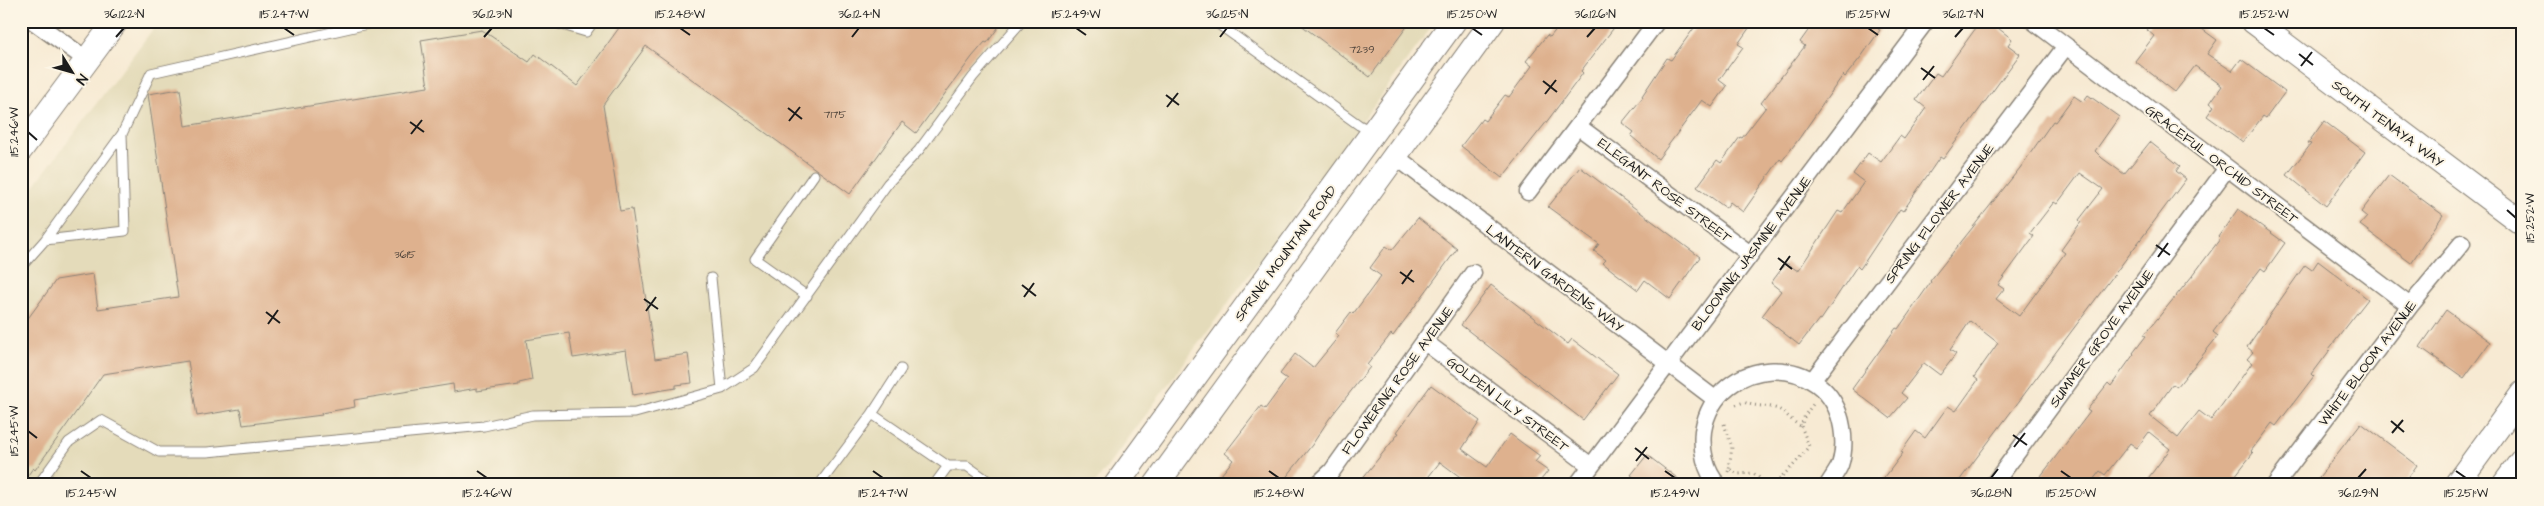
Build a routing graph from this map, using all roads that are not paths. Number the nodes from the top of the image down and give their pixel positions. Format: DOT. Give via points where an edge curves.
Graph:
graph roads {
  1 [pos="33,21"];
  2 [pos="116,21"];
  3 [pos="396,21"];
  4 [pos="549,21"];
  5 [pos="594,21"];
  6 [pos="1022,21"];
  7 [pos="1214,21"];
  8 [pos="1454,21"];
  9 [pos="1466,21"];
  10 [pos="1493,21"];
  11 [pos="1657,21"];
  12 [pos="1926,21"];
  13 [pos="2033,21"];
  14 [pos="2253,21"];
  15 [pos="370,22"];
  16 [pos="2066,46"];
  17 [pos="87,60"];
  18 [pos="1580,127"];
  19 [pos="1373,132"];
  20 [pos="122,134"];
  21 [pos="21,149"];
  22 [pos="1395,156"];
  23 [pos="2227,168"];
  24 [pos="814,175"];
  25 [pos="1528,192"];
  26 [pos="2523,224"];
  27 [pos="45,240"];
  28 [pos="2462,243"];
  29 [pos="1750,254"];
  30 [pos="21,267"];
  31 [pos="1473,273"];
  32 [pos="1310,275"];
  33 [pos="711,278"];
  34 [pos="807,296"];
  35 [pos="2410,306"];
  36 [pos="1425,342"];
  37 [pos="1668,364"];
  38 [pos="902,369"];
  39 [pos="1812,381"];
  40 [pos="722,389"];
  41 [pos="2523,393"];
  42 [pos="1715,400"];
  43 [pos="872,414"];
  44 [pos="2523,459"];
  45 [pos="948,466"];
  46 [pos="1592,466"];
  47 [pos="1722,482"];
  48 [pos="823,483"];
  49 [pos="38,485"];
  50 [pos="934,485"];
  51 [pos="994,485"];
  52 [pos="1116,485"];
  53 [pos="1156,485"];
  54 [pos="1317,485"];
  55 [pos="1578,485"];
  56 [pos="1828,485"];
  57 [pos="1993,485"];
  58 [pos="2275,485"];
  59 [pos="2456,485"];
  60 [pos="2504,485"];
  1 -- 17 [label="street"];
  2 -- 17 [label="main road"];
  3 -- 15 [label="lane"];
  4 -- 5 [label="lane" via="586,32"];
  6 -- 34 [label="lane" via="973,77 919,150 888,183"];
  7 -- 19 [label="lane"];
  8 -- 19 [label="main road, SPRING MOUNTAIN ROAD"];
  9 -- 22 [label="main road" via="1454,45 1394,134"];
  10 -- 22 [label="main road"];
  11 -- 18 [label="street"];
  12 -- 29 [label="street, BLOOMING JASMINE AVENUE"];
  13 -- 16 [label="street, GRACEFUL ORCHID STREET"];
  14 -- 26 [label="main road, SOUTH TENAYA WAY"];
  15 -- 20 [label="lane" via="151,73"];
  16 -- 23 [label="street, GRACEFUL ORCHID STREET"];
  16 -- 39 [label="street, SPRING FLOWER AVENUE"];
  17 -- 21 [label="main road"];
  18 -- 25 [label="street"];
  18 -- 29 [label="street, ELEGANT ROSE STREET"];
  19 -- 32 [label="main road" via="1370,159"];
  19 -- 52 [label="main road, SPRING MOUNTAIN ROAD"];
  20 -- 27 [label="lane"];
  20 -- 27 [label="lane" via="125,231"];
  22 -- 32 [label="main road"];
  22 -- 37 [label="street, LANTERN GARDENS WAY"];
  23 -- 35 [label="street, GRACEFUL ORCHID STREET"];
  23 -- 57 [label="street, SUMMER GROVE AVENUE"];
  24 -- 34 [label="lane" via="755,259"];
  27 -- 30 [label="lane"];
  28 -- 35 [label="street, WHITE BLOOM AVENUE"];
  29 -- 37 [label="street, BLOOMING JASMINE AVENUE"];
  31 -- 36 [label="street, FLOWERING ROSE AVENUE"];
  32 -- 53 [label="main road"];
  33 -- 40 [label="lane"];
  34 -- 40 [label="lane" via="754,368"];
  35 -- 58 [label="street, WHITE BLOOM AVENUE"];
  36 -- 46 [label="street, GOLDEN LILY STREET"];
  36 -- 54 [label="street, FLOWERING ROSE AVENUE" via="1332,471"];
  37 -- 42 [label="street, LANTERN GARDENS WAY"];
  37 -- 46 [label="street, BLOOMING JASMINE AVENUE"];
  38 -- 43 [label="lane"];
  39 -- 42 [label="street" via="1778,370 1749,374 1730,384"];
  39 -- 56 [label="street" via="1827,395 1840,417 1844,441 1840,464"];
  40 -- 49 [label="lane" via="634,413 533,415 484,426 207,452 159,452 101,420 69,442"];
  41 -- 59 [label="main road"];
  42 -- 47 [label="street" via="1705,419 1702,440 1705,461"];
  43 -- 45 [label="lane"];
  43 -- 48 [label="lane"];
  44 -- 60 [label="main road"];
  45 -- 50 [label="lane"];
  45 -- 51 [label="lane" via="967,466"];
  46 -- 55 [label="street, BLOOMING JASMINE AVENUE"];
}
